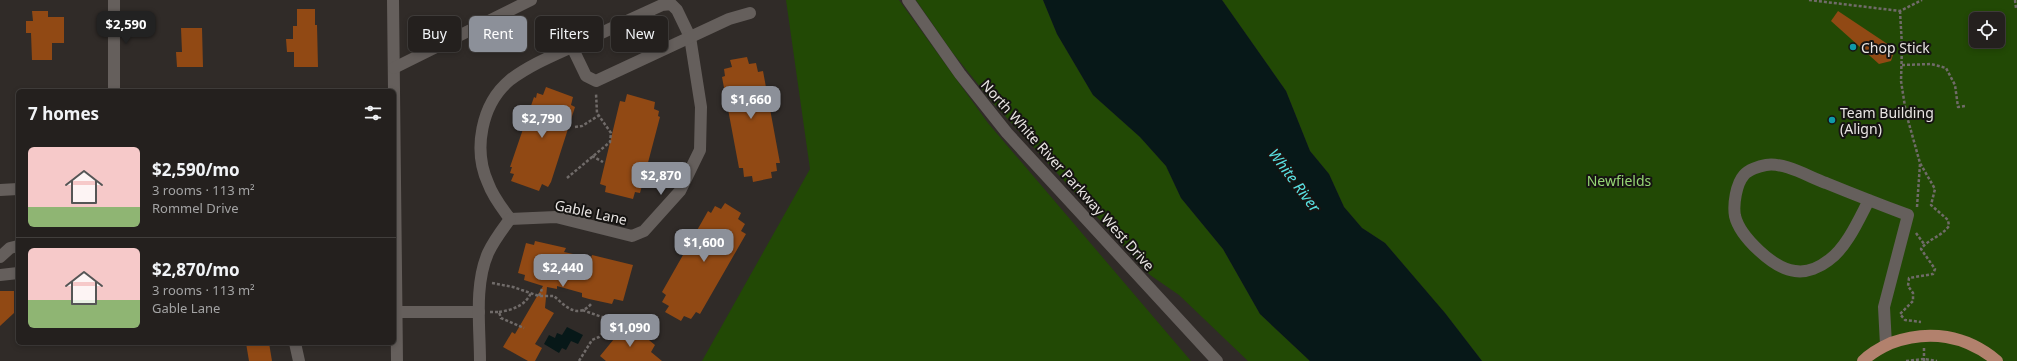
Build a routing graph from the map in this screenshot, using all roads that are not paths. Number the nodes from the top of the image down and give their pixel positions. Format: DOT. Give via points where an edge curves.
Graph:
graph roads {
  1 [pos="114,0"];
  2 [pos="393,0"];
  3 [pos="531,0"];
  4 [pos="908,0"];
  5 [pos="750,13"];
  6 [pos="603,33"];
  7 [pos="690,38"];
  8 [pos="561,52"];
  9 [pos="574,52"];
  10 [pos="394,68"];
  11 [pos="114,89"];
  12 [pos="394,89"];
  13 [pos="16,189"];
  14 [pos="0,190"];
  15 [pos="1869,200"];
  16 [pos="510,219"];
  17 [pos="16,246"];
  18 [pos="0,257"];
  19 [pos="16,273"];
  20 [pos="0,275"];
  21 [pos="396,312"];
  22 [pos="479,312"];
  23 [pos="295,345"];
  24 [pos="1886,345"];
  25 [pos="299,361"];
  26 [pos="396,361"];
  27 [pos="480,361"];
  28 [pos="1217,361"];
  29 [pos="1862,361"];
  30 [pos="1997,361"];
  1 -- 11 [label="street"];
  2 -- 10 [label="street"];
  3 -- 10 [label="street"];
  4 -- 28 [label="street, North White River Parkway West Drive" via="960,74 1007,133"];
  5 -- 7 [label="street" via="729,19"];
  6 -- 7 [label="street, Gable Lane" via="671,4 676,8"];
  7 -- 9 [label="street" via="596,81 586,76"];
  7 -- 16 [label="street, Gable Lane" via="701,107 700,150 680,191 644,231 638,235 627,236 564,218"];
  8 -- 16 [label="street, Gable Lane" via="530,66 510,81 495,98 486,117 481,138 482,165 492,194"];
  10 -- 12 [label="street"];
  13 -- 14 [label="street"];
  15 -- 15 [label="street" via="1786,168 1766,165 1744,175 1735,199 1736,216 1752,244 1769,260 1795,272 1816,269 1830,259 1850,235"];
  15 -- 24 [label="street" via="1908,215 1884,307"];
  16 -- 22 [label="street" via="488,254 481,282"];
  17 -- 18 [label="street" via="10,248"];
  19 -- 20 [label="street"];
  21 -- 22 [label="street"];
  21 -- 26 [label="street"];
  22 -- 27 [label="street"];
  23 -- 25 [label="street"];
  24 -- 29 [label="main road"];
  24 -- 30 [label="main road" via="1901,339 1925,335 1958,339 1981,349"];
}
